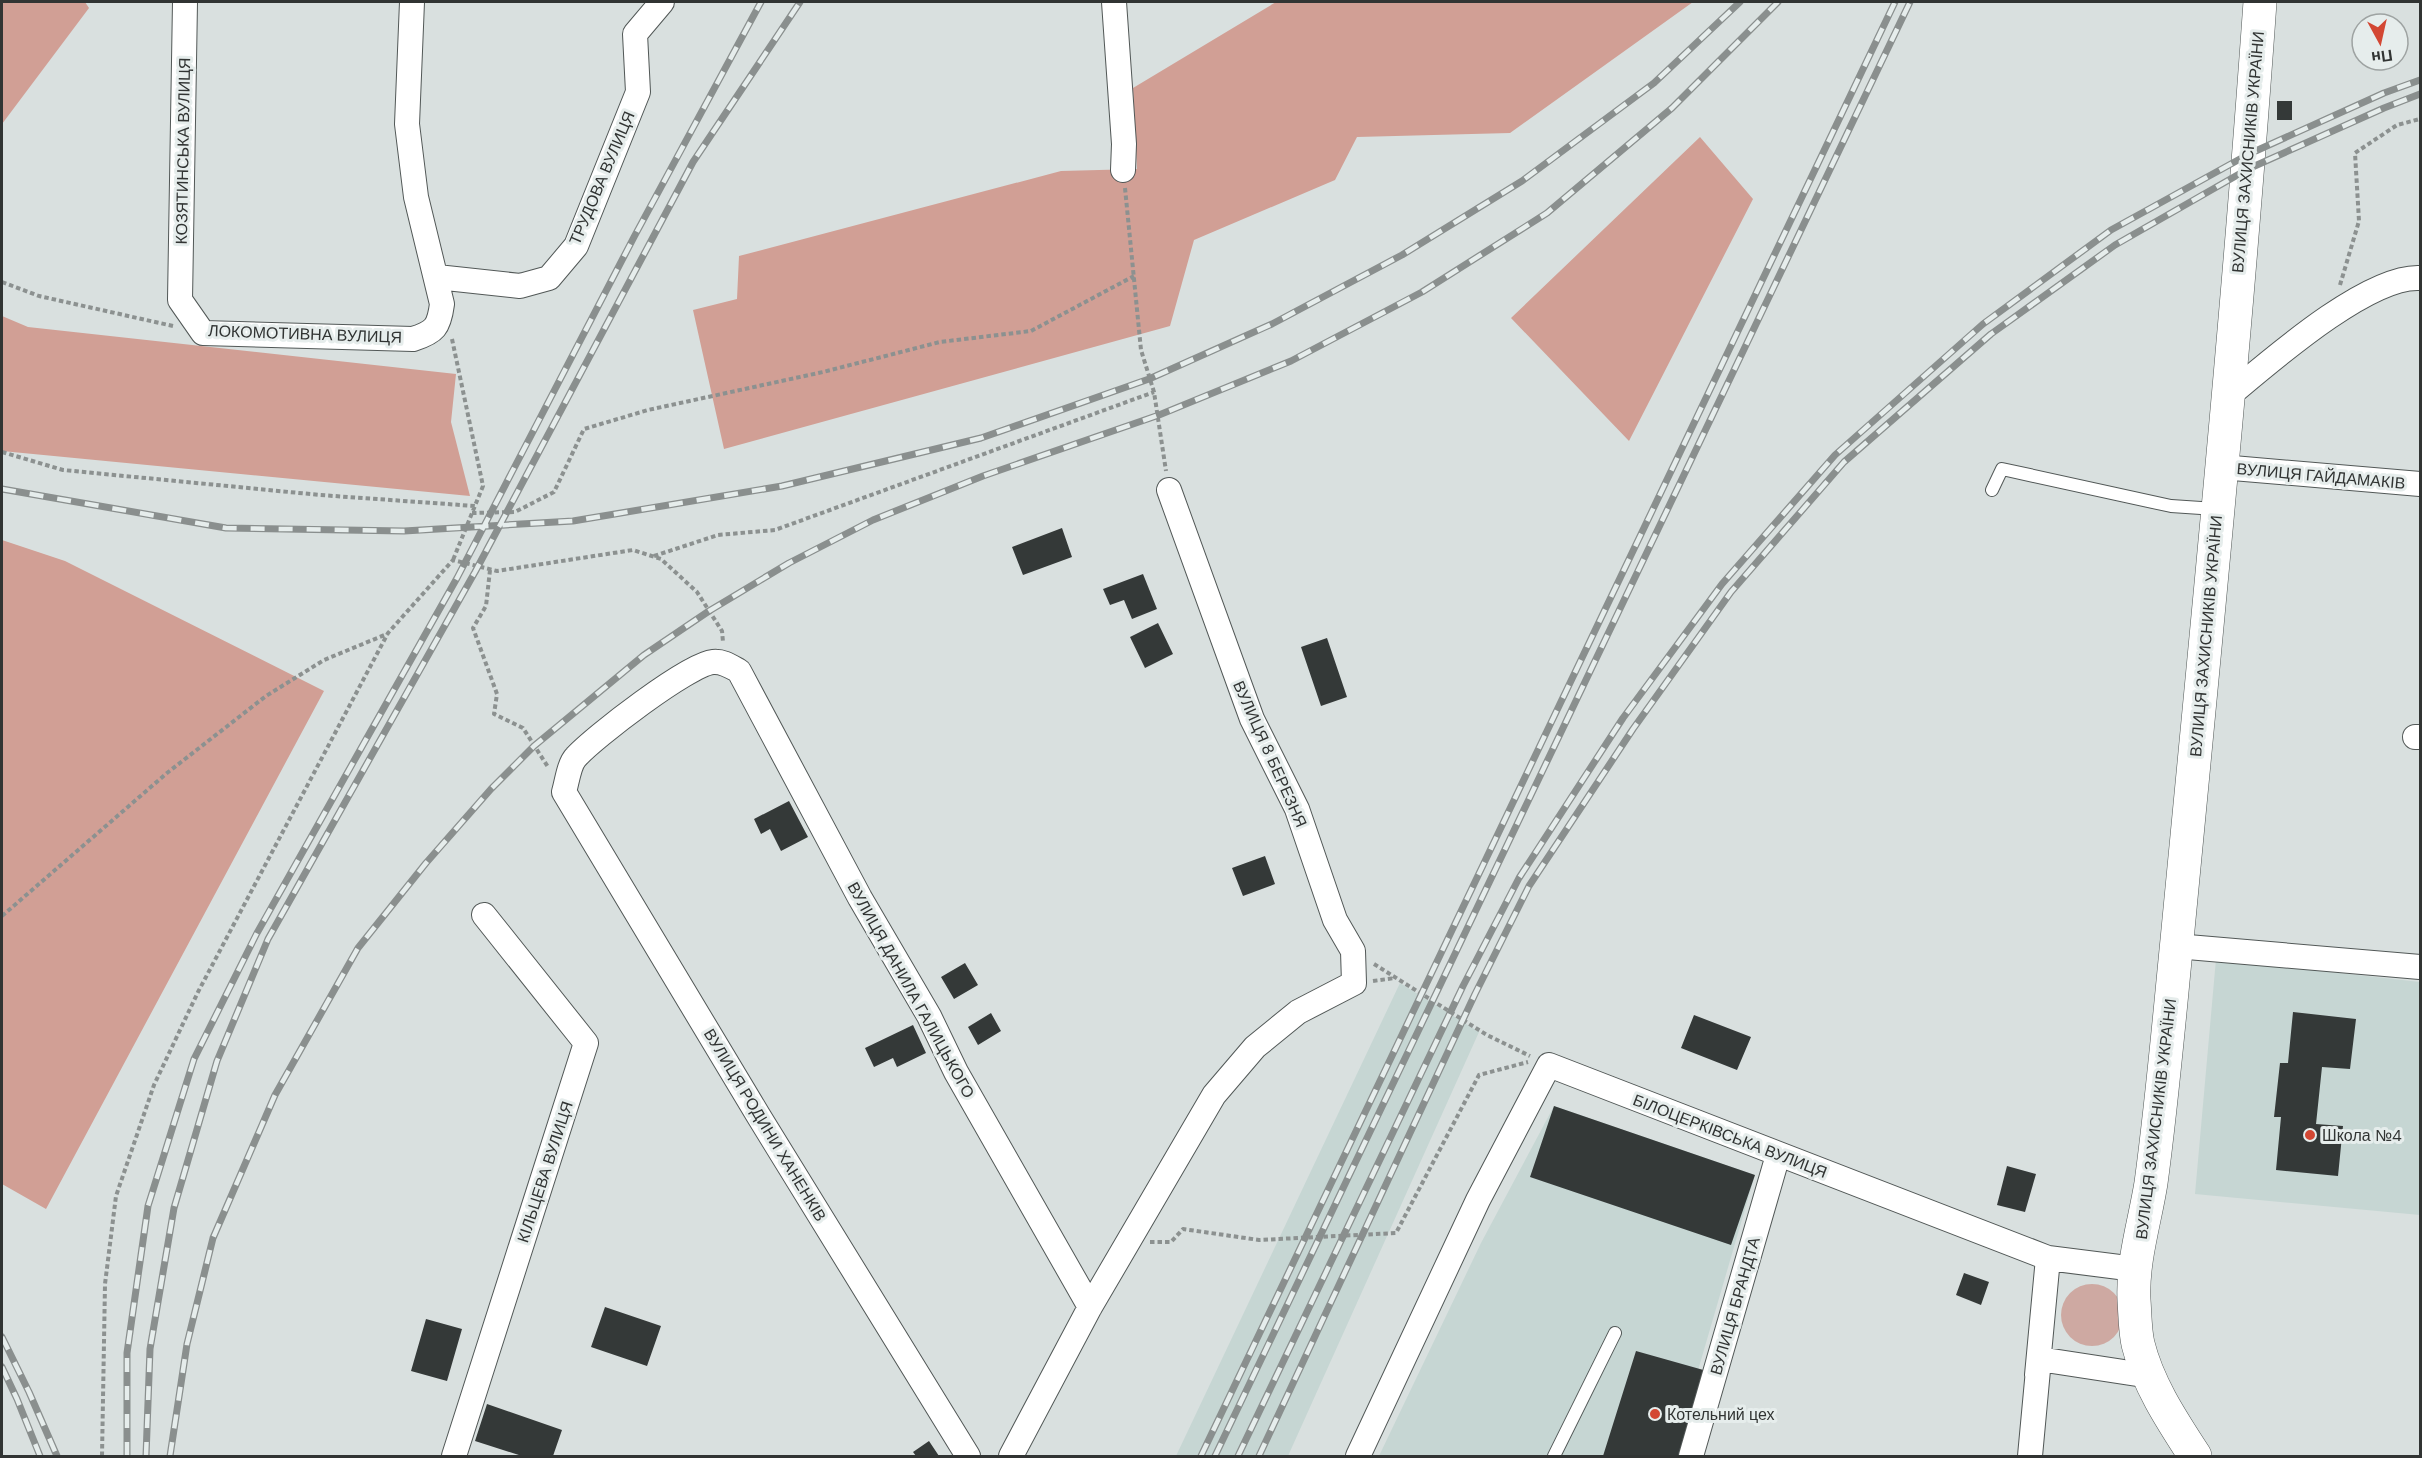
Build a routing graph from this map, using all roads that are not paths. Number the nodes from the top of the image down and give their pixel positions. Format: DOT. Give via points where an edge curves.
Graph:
graph roads {
  1 [pos="185,2"];
  2 [pos="412,2"];
  3 [pos="636,2"];
  4 [pos="662,2"];
  5 [pos="1114,2"];
  6 [pos="2260,2"];
  7 [pos="635,34"];
  8 [pos="1123,170"];
  9 [pos="437,277"];
  10 [pos="2421,278"];
  11 [pos="180,300"];
  12 [pos="2226,398"];
  13 [pos="2221,467"];
  14 [pos="2421,484"];
  15 [pos="1169,490"];
  16 [pos="1992,490"];
  17 [pos="2218,509"];
  18 [pos="564,792"];
  19 [pos="484,915"];
  20 [pos="2176,946"];
  21 [pos="2421,967"];
  22 [pos="1779,1155"];
  23 [pos="2048,1258"];
  24 [pos="2135,1269"];
  25 [pos="1090,1306"];
  26 [pos="1615,1333"];
  27 [pos="2038,1359"];
  28 [pos="2150,1376"];
  29 [pos="454,1456"];
  30 [pos="968,1456"];
  31 [pos="1011,1456"];
  32 [pos="1358,1456"];
  33 [pos="1554,1456"];
  34 [pos="1690,1456"];
  35 [pos="2030,1456"];
  36 [pos="2195,1456"];
  1 -- 11 [label="street, КОЗЯТИНСЬКА ВУЛИЦЯ"];
  2 -- 9 [label="street" via="407,124 416,197"];
  3 -- 7 [label="street, ТРУДОВА ВУЛИЦЯ"];
  4 -- 7 [label="street"];
  5 -- 8 [label="street"];
  6 -- 12 [label="main road, ВУЛИЦЯ ЗАХИСНИКІВ УКРАЇНИ"];
  7 -- 9 [label="street, ТРУДОВА ВУЛИЦЯ" via="638,92 576,246 549,278 520,286"];
  9 -- 11 [label="street, ЛОКОМОТИВНА ВУЛИЦЯ" via="442,304 439,323 428,334 414,339 203,333"];
  10 -- 12 [label="street" via="2378,289 2339,311"];
  12 -- 13 [label="main road, ВУЛИЦЯ ЗАХИСНИКІВ УКРАЇНИ"];
  13 -- 14 [label="street, ВУЛИЦЯ ГАЙДАМАКІВ"];
  13 -- 17 [label="main road, ВУЛИЦЯ ЗАХИСНИКІВ УКРАЇНИ"];
  15 -- 25 [label="street, ВУЛИЦЯ 8 БЕРЕЗНЯ" via="1252,719 1297,809 1335,920 1353,951 1354,984 1298,1012 1255,1047 1214,1095"];
  16 -- 17 [label="lane" via="2002,469 2171,506"];
  17 -- 20 [label="main road, ВУЛИЦЯ ЗАХИСНИКІВ УКРАЇНИ"];
  18 -- 25 [label="street, ВУЛИЦЯ ДАНИЛА ГАЛИЦЬКОГО" via="574,758 635,708 675,679 711,662 733,667"];
  18 -- 30 [label="street, ВУЛИЦЯ РОДИНИ ХАНЕНКІВ"];
  19 -- 29 [label="street, КІЛЬЦЕВА ВУЛИЦЯ" via="586,1042"];
  20 -- 21 [label="street"];
  20 -- 24 [label="main road, ВУЛИЦЯ ЗАХИСНИКІВ УКРАЇНИ" via="2151,1180"];
  22 -- 23 [label="street, БІЛОЦЕРКІВСЬКА ВУЛИЦЯ"];
  22 -- 32 [label="street, БІЛОЦЕРКІВСЬКА ВУЛИЦЯ" via="1550,1065 1478,1200"];
  22 -- 34 [label="street, ВУЛИЦЯ БРАНДТА"];
  23 -- 24 [label="street, БІЛОЦЕРКІВСЬКА ВУЛИЦЯ"];
  23 -- 27 [label="street"];
  24 -- 28 [label="main road" via="2138,1344"];
  25 -- 31 [label="street"];
  26 -- 33 [label="lane"];
  27 -- 28 [label="street"];
  27 -- 35 [label="street"];
  28 -- 36 [label="main road"];
}
